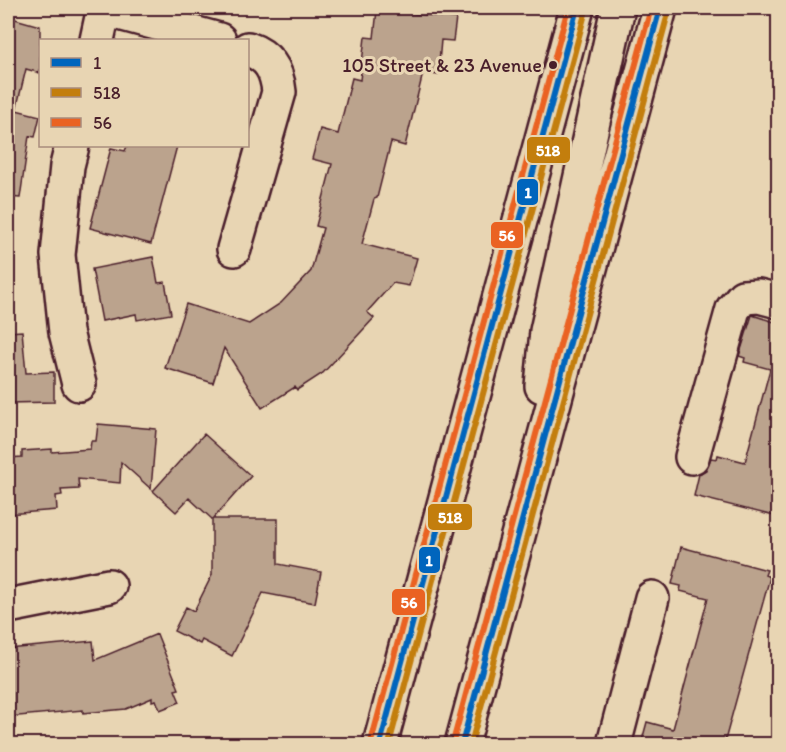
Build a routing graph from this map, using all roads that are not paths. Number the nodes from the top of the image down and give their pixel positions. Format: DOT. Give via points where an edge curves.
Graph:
graph roads {
  1 [pos="103,8"];
  2 [pos="577,8"];
  3 [pos="618,8"];
  4 [pos="660,8"];
  5 [pos="97,39"];
  6 [pos="215,39"];
  7 [pos="249,49"];
  8 [pos="72,147"];
  9 [pos="234,249"];
  10 [pos="778,301"];
  11 [pos="79,384"];
  12 [pos="692,457"];
  13 [pos="536,466"];
  14 [pos="109,586"];
  15 [pos="652,598"];
  16 [pos="8,606"];
  17 [pos="380,744"];
  18 [pos="462,744"];
  19 [pos="614,744"];
  1 -- 5 [label="main road"];
  1 -- 6 [label="main road"];
  2 -- 17 [label="main road"];
  3 -- 13 [label="main road" via="547,331"];
  4 -- 13 [label="main road"];
  7 -- 9 [label="main road" via="263,55 272,65 279,92"];
  8 -- 11 [label="main road" via="58,255 66,332"];
  10 -- 12 [label="main road" via="743,297 733,309"];
  13 -- 18 [label="main road"];
  14 -- 16 [label="main road"];
  15 -- 19 [label="main road"];
}
